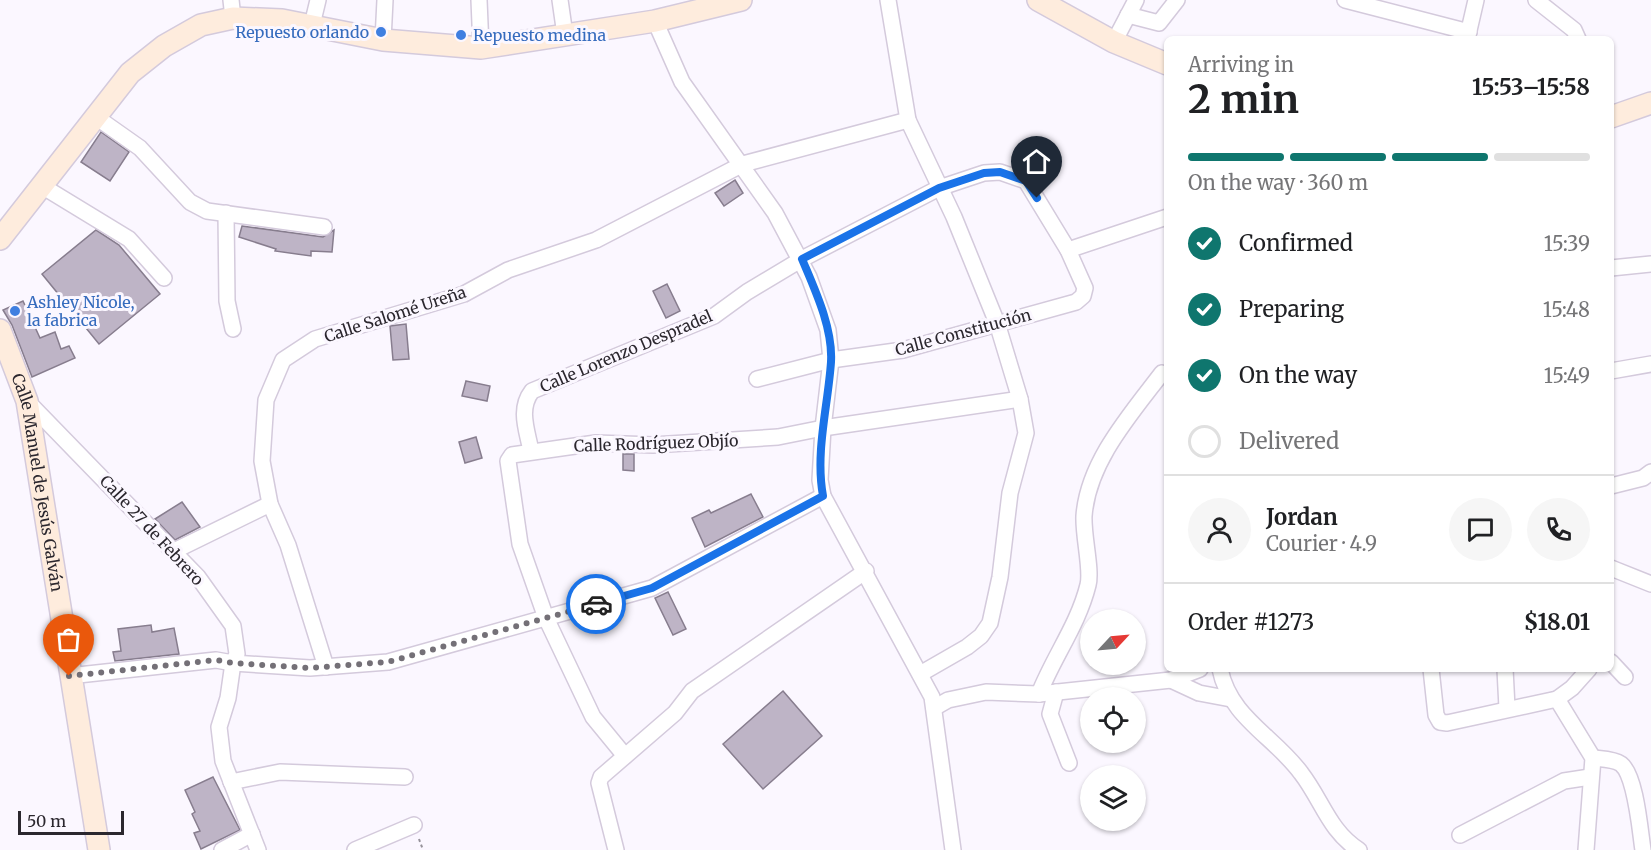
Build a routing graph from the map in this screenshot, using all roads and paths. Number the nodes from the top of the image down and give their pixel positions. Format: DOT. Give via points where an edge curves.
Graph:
graph roads {
  1 [pos="318,0"];
  2 [pos="385,0"];
  3 [pos="479,0"];
  4 [pos="560,0"];
  5 [pos="741,0"];
  6 [pos="888,0"];
  7 [pos="1038,0"];
  8 [pos="1136,0"];
  9 [pos="1178,0"];
  10 [pos="1345,0"];
  11 [pos="1476,0"];
  12 [pos="1536,0"];
  13 [pos="702,4"];
  14 [pos="1388,5"];
  15 [pos="232,9"];
  16 [pos="1128,15"];
  17 [pos="656,21"];
  18 [pos="312,25"];
  19 [pos="565,35"];
  20 [pos="1468,35"];
  21 [pos="1577,36"];
  22 [pos="383,40"];
  23 [pos="1114,42"];
  24 [pos="481,48"];
  25 [pos="1164,63"];
  26 [pos="1651,103"];
  27 [pos="1614,116"];
  28 [pos="96,117"];
  29 [pos="908,120"];
  30 [pos="742,164"];
  31 [pos="42,186"];
  32 [pos="939,188"];
  33 [pos="226,213"];
  34 [pos="1164,219"];
  35 [pos="324,227"];
  36 [pos="0,239"];
  37 [pos="1068,250"];
  38 [pos="802,259"];
  39 [pos="1651,264"];
  40 [pos="1614,268"];
  41 [pos="164,278"];
  42 [pos="997,323"];
  43 [pos="234,329"];
  44 [pos="0,330"];
  45 [pos="831,360"];
  46 [pos="1651,364"];
  47 [pos="1614,370"];
  48 [pos="1162,373"];
  49 [pos="757,379"];
  50 [pos="1020,399"];
  51 [pos="27,401"];
  52 [pos="823,428"];
  53 [pos="531,451"];
  54 [pos="1651,472"];
  55 [pos="1614,485"];
  56 [pos="823,496"];
  57 [pos="270,504"];
  58 [pos="174,551"];
  59 [pos="1614,569"];
  60 [pos="866,571"];
  61 [pos="1651,584"];
  62 [pos="546,618"];
  63 [pos="232,663"];
  64 [pos="1614,665"];
  65 [pos="326,667"];
  66 [pos="1192,672"];
  67 [pos="1221,672"];
  68 [pos="1431,672"];
  69 [pos="1505,672"];
  70 [pos="1585,672"];
  71 [pos="920,674"];
  72 [pos="69,676"];
  73 [pos="1625,677"];
  74 [pos="1171,680"];
  75 [pos="1056,692"];
  76 [pos="1039,694"];
  77 [pos="1231,699"];
  78 [pos="1557,699"];
  79 [pos="934,708"];
  80 [pos="1507,708"];
  81 [pos="625,756"];
  82 [pos="1593,758"];
  83 [pos="1069,763"];
  84 [pos="405,777"];
  85 [pos="1590,777"];
  86 [pos="231,782"];
  87 [pos="1636,796"];
  88 [pos="1651,804"];
  89 [pos="414,825"];
  90 [pos="252,834"];
  91 [pos="1460,835"];
  92 [pos="99,850"];
  93 [pos="222,850"];
  94 [pos="258,850"];
  95 [pos="355,850"];
  96 [pos="616,850"];
  97 [pos="953,850"];
  98 [pos="1359,850"];
  99 [pos="1586,850"];
  100 [pos="1643,850"];
  1 -- 18 [label="street"];
  2 -- 22 [label="street"];
  3 -- 24 [label="street"];
  4 -- 19 [label="street"];
  5 -- 13 [label="main road"];
  6 -- 29 [label="street"];
  7 -- 23 [label="main road"];
  8 -- 16 [label="street"];
  9 -- 16 [label="street" via="1160,23"];
  10 -- 14 [label="street"];
  11 -- 20 [label="street"];
  12 -- 21 [label="street"];
  13 -- 17 [label="main road"];
  14 -- 20 [label="street"];
  15 -- 18 [label="main road"];
  15 -- 28 [label="main road" via="164,46 130,73"];
  16 -- 23 [label="street"];
  17 -- 19 [label="main road"];
  17 -- 30 [label="street" via="682,82"];
  18 -- 22 [label="main road"];
  19 -- 24 [label="main road"];
  22 -- 24 [label="main road"];
  23 -- 25 [label="main road"];
  26 -- 27 [label="main road"];
  28 -- 31 [label="main road"];
  28 -- 33 [label="street" via="140,148 190,202 207,211"];
  29 -- 30 [label="street, Calle Salomé Ureña"];
  29 -- 32 [label="street"];
  30 -- 38 [label="street"];
  30 -- 57 [label="street, Calle Salomé Ureña" via="596,240 508,270 464,294 315,339 283,360 266,400 262,461"];
  31 -- 36 [label="main road"];
  31 -- 41 [label="street" via="129,239"];
  32 -- 37 [label="street, Calle Lorenzo Despradel" via="984,173 1000,172 1026,181"];
  32 -- 38 [label="street, Calle Lorenzo Despradel"];
  32 -- 42 [label="street"];
  33 -- 35 [label="street"];
  33 -- 43 [label="street" via="227,300"];
  34 -- 37 [label="street"];
  37 -- 42 [label="street, Calle Constitución" via="1085,288 1083,296 1076,302"];
  38 -- 45 [label="street" via="828,330"];
  38 -- 53 [label="street, Calle Lorenzo Despradel" via="714,316 532,391 524,401"];
  39 -- 40 [label="street"];
  42 -- 45 [label="street, Calle Constitución" via="903,350"];
  42 -- 50 [label="street"];
  44 -- 51 [label="main road, Calle Manuel de Jesús Galván"];
  45 -- 49 [label="street, Calle Constitución"];
  45 -- 52 [label="street"];
  46 -- 47 [label="street"];
  48 -- 76 [label="street" via="1116,434 1086,496 1083,532 1089,582 1073,629 1049,668"];
  50 -- 52 [label="street, Calle Rodríguez Objío"];
  50 -- 71 [label="street" via="1025,443 1010,493 990,623 967,647"];
  51 -- 58 [label="street, Calle 27 de Febrero"];
  51 -- 72 [label="main road, Calle Manuel de Jesús Galván"];
  52 -- 53 [label="street, Calle Rodríguez Objío" via="729,442 596,443"];
  52 -- 56 [label="street"];
  53 -- 62 [label="street, Calle Rodríguez Objío" via="517,453 508,460 520,543"];
  54 -- 55 [label="street"];
  56 -- 60 [label="street"];
  56 -- 62 [label="street" via="652,588"];
  57 -- 58 [label="street"];
  57 -- 65 [label="street, Calle Salomé Ureña" via="288,545"];
  58 -- 63 [label="street, Calle 27 de Febrero" via="233,626 237,654"];
  59 -- 61 [label="street"];
  60 -- 71 [label="street"];
  60 -- 81 [label="street" via="692,692 675,713"];
  62 -- 65 [label="street" via="388,662"];
  62 -- 81 [label="street, Calle Rodríguez Objío" via="593,717"];
  63 -- 65 [label="street"];
  63 -- 72 [label="street" via="216,660"];
  63 -- 86 [label="street, Calle 27 de Febrero" via="228,698 219,726 223,761"];
  64 -- 73 [label="street"];
  66 -- 74 [label="street"];
  67 -- 77 [label="street"];
  68 -- 80 [label="street" via="1440,722"];
  69 -- 80 [label="street"];
  70 -- 78 [label="street"];
  71 -- 79 [label="street"];
  72 -- 92 [label="main road, Calle Manuel de Jesús Galván"];
  74 -- 75 [label="street"];
  74 -- 77 [label="street" via="1199,693"];
  75 -- 76 [label="street"];
  75 -- 83 [label="street" via="1050,714"];
  76 -- 79 [label="street" via="986,692 948,700"];
  77 -- 98 [label="street" via="1246,719 1301,772 1342,839"];
  78 -- 80 [label="street"];
  78 -- 82 [label="street"];
  79 -- 97 [label="street"];
  81 -- 96 [label="street" via="599,783"];
  82 -- 85 [label="street"];
  82 -- 87 [label="street" via="1620,763"];
  84 -- 86 [label="street" via="280,772"];
  85 -- 91 [label="street" via="1564,781"];
  85 -- 99 [label="street"];
  86 -- 90 [label="street, Calle 27 de Febrero"];
  87 -- 88 [label="street"];
  87 -- 100 [label="street"];
  89 -- 95 [label="street"];
  90 -- 93 [label="street"];
  90 -- 94 [label="street, Calle 27 de Febrero"];
}
